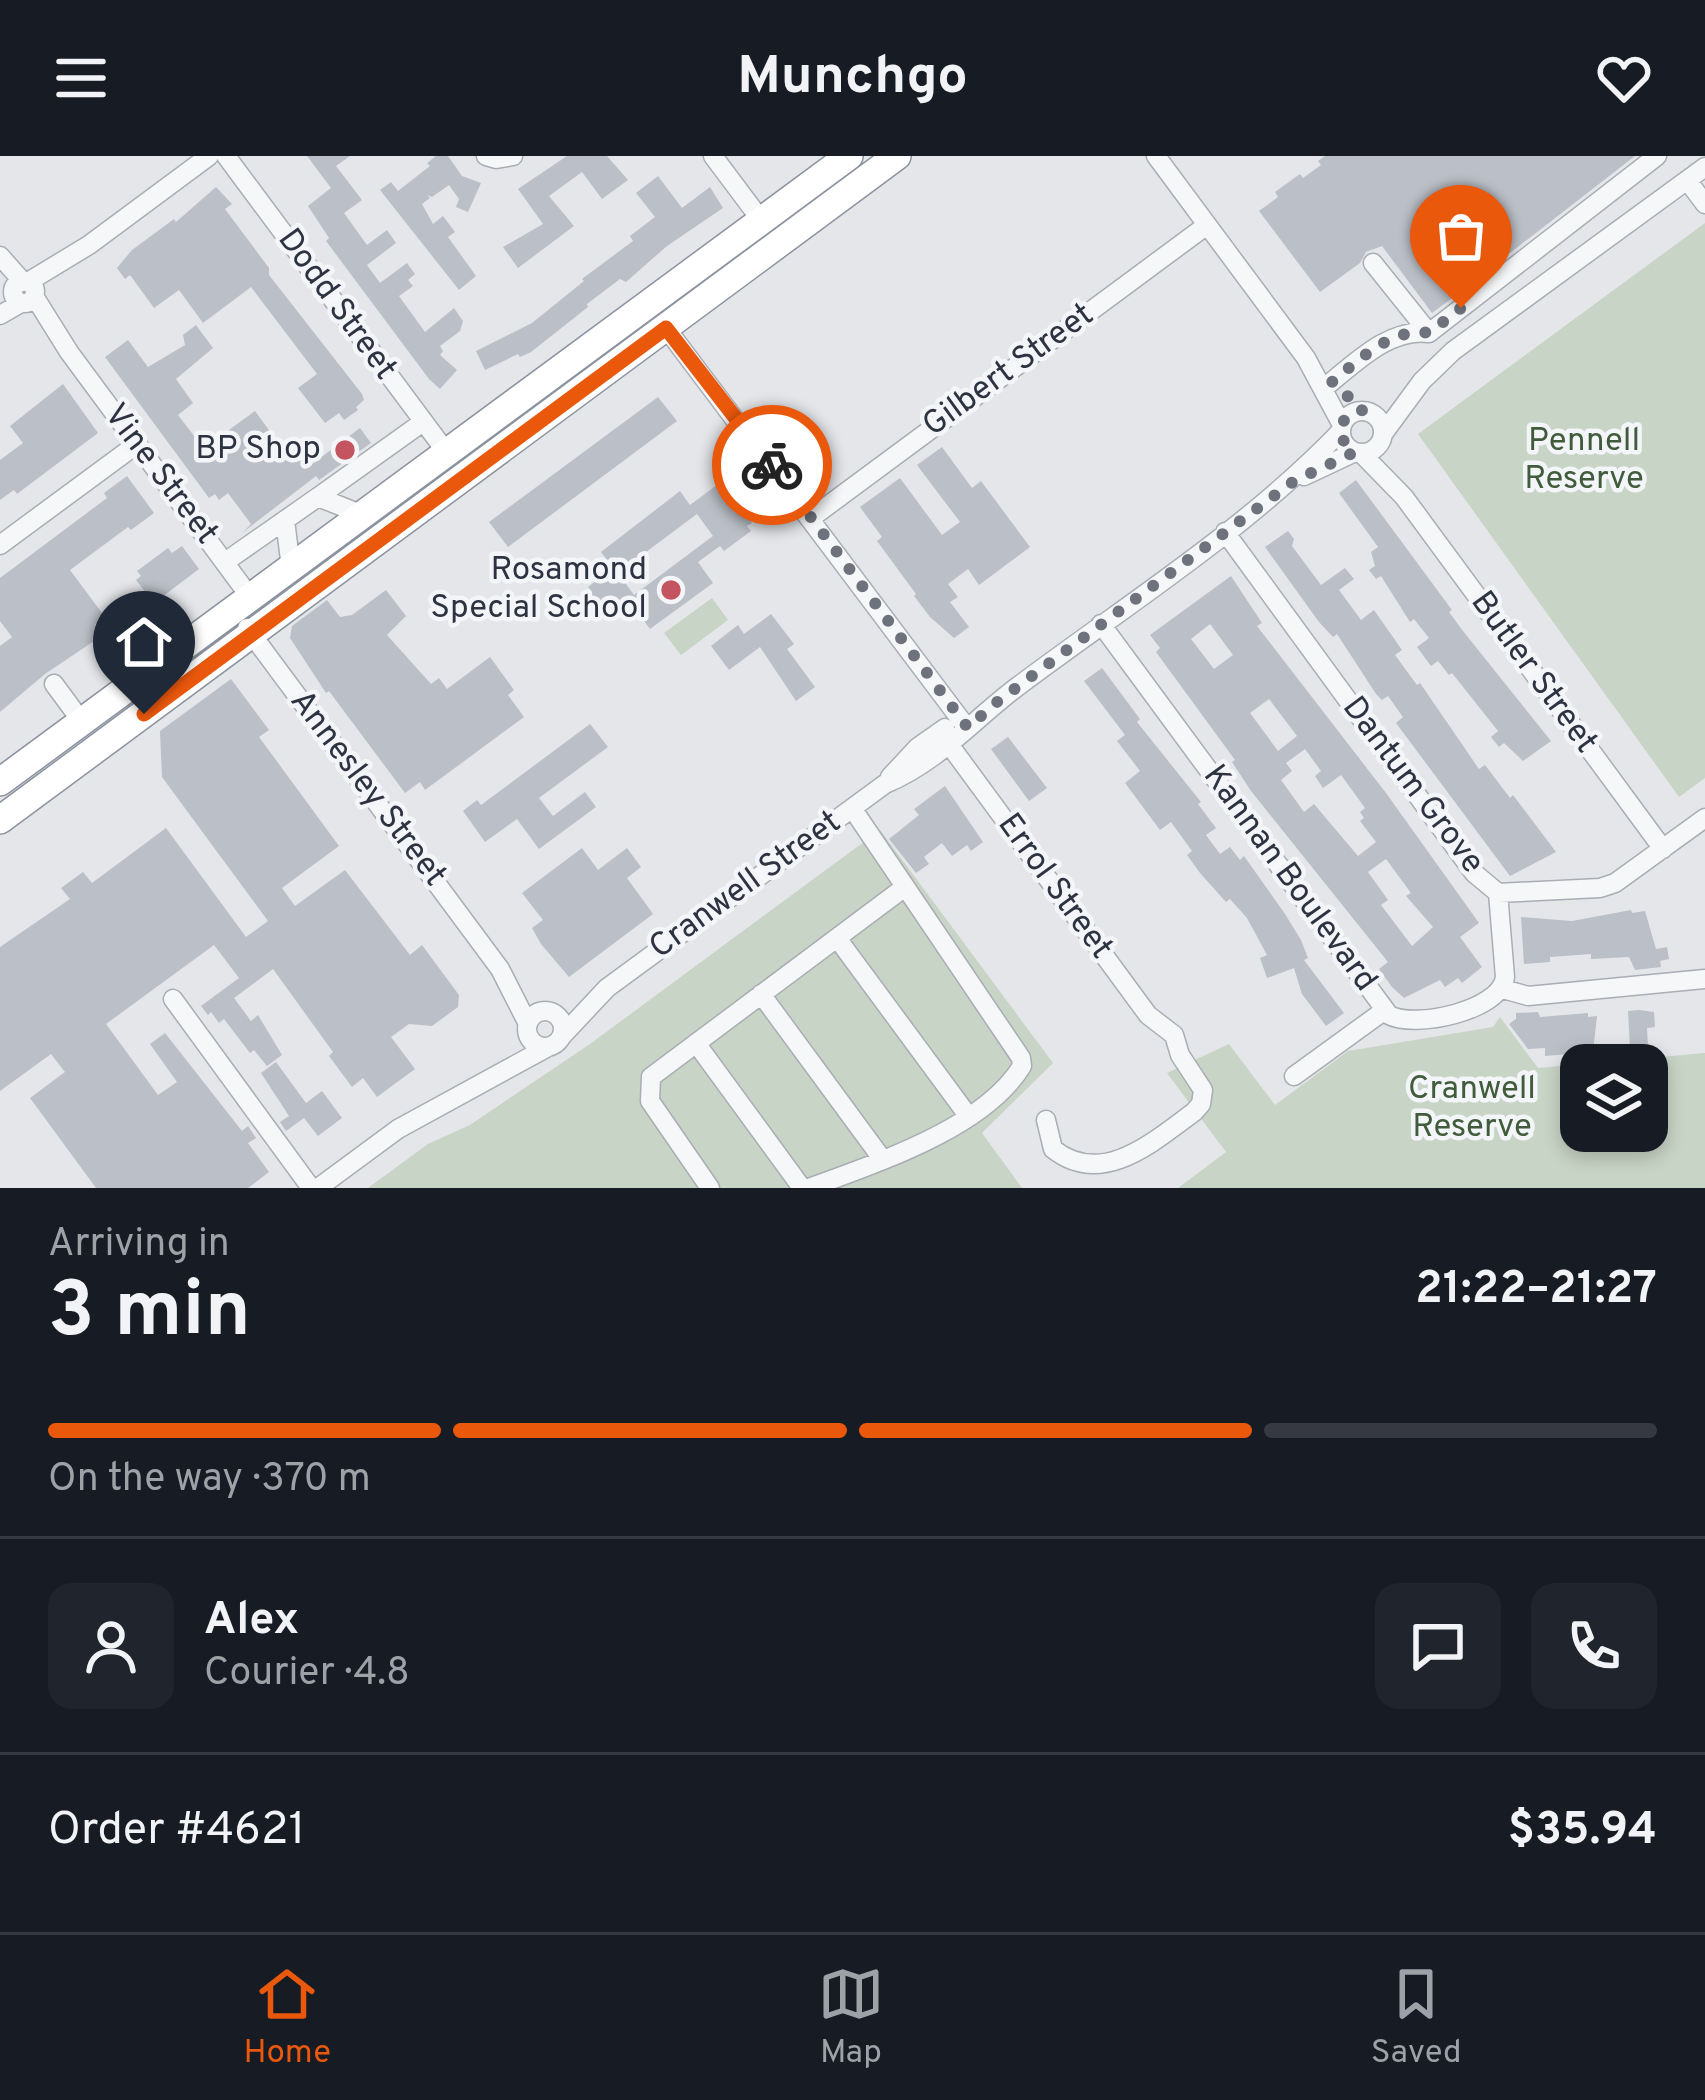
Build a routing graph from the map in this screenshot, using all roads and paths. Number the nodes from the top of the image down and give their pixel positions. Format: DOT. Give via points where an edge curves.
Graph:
graph roads {
  1 [pos="209,156"];
  2 [pos="226,156"];
  3 [pos="486,156"];
  4 [pos="512,156"];
  5 [pos="713,156"];
  6 [pos="849,156"];
  7 [pos="897,156"];
  8 [pos="1156,156"];
  9 [pos="1657,156"];
  10 [pos="1705,167"];
  11 [pos="1687,179"];
  12 [pos="1705,204"];
  13 [pos="761,220"];
  14 [pos="1207,225"];
  15 [pos="0,259"];
  16 [pos="1373,263"];
  17 [pos="21,293"];
  18 [pos="0,315"];
  19 [pos="666,328"];
  20 [pos="1429,333"];
  21 [pos="1422,381"];
  22 [pos="1328,385"];
  23 [pos="1367,411"];
  24 [pos="423,422"];
  25 [pos="1341,428"];
  26 [pos="1383,437"];
  27 [pos="136,444"];
  28 [pos="382,451"];
  29 [pos="1358,453"];
  30 [pos="447,454"];
  31 [pos="419,473"];
  32 [pos="1294,481"];
  33 [pos="317,497"];
  34 [pos="1404,497"];
  35 [pos="363,515"];
  36 [pos="811,518"];
  37 [pos="285,520"];
  38 [pos="1225,532"];
  39 [pos="0,545"];
  40 [pos="225,562"];
  41 [pos="291,568"];
  42 [pos="242,604"];
  43 [pos="139,616"];
  44 [pos="1101,624"];
  45 [pos="252,634"];
  46 [pos="168,658"];
  47 [pos="54,685"];
  48 [pos="82,722"];
  49 [pos="964,724"];
  50 [pos="945,738"];
  51 [pos="0,782"];
  52 [pos="851,808"];
  53 [pos="1705,818"];
  54 [pos="0,820"];
  55 [pos="1663,849"];
  56 [pos="905,886"];
  57 [pos="1498,893"];
  58 [pos="837,938"];
  59 [pos="500,969"];
  60 [pos="1705,979"];
  61 [pos="607,988"];
  62 [pos="1504,988"];
  63 [pos="761,994"];
  64 [pos="172,999"];
  65 [pos="1385,1010"];
  66 [pos="548,1012"];
  67 [pos="527,1026"];
  68 [pos="554,1042"];
  69 [pos="696,1043"];
  70 [pos="495,1075"];
  71 [pos="1294,1076"];
  72 [pos="968,1117"];
  73 [pos="1046,1120"];
  74 [pos="884,1160"];
  75 [pos="314,1188"];
  76 [pos="710,1188"];
  77 [pos="806,1188"];
  1 -- 17 [label="street"];
  2 -- 24 [label="street, Dodd Street"];
  3 -- 4 [label="street"];
  5 -- 13 [label="street"];
  6 -- 13 [label="highway"];
  7 -- 19 [label="highway"];
  8 -- 14 [label="street"];
  9 -- 20 [label="street"];
  10 -- 11 [label="street"];
  11 -- 12 [label="street"];
  11 -- 21 [label="street" via="1475,333"];
  13 -- 30 [label="highway"];
  14 -- 22 [label="street"];
  14 -- 36 [label="street, Gilbert Street"];
  15 -- 17 [label="street, Vine Street"];
  16 -- 20 [label="street"];
  17 -- 18 [label="street"];
  17 -- 27 [label="street, Vine Street"];
  19 -- 36 [label="street"];
  19 -- 45 [label="highway"];
  20 -- 22 [label="street" via="1390,340"];
  21 -- 23 [label="street"];
  21 -- 26 [label="street"];
  22 -- 23 [label="street"];
  22 -- 25 [label="street"];
  23 -- 25 [label="street" via="1350,414"];
  23 -- 26 [label="street" via="1381,422"];
  24 -- 28 [label="street"];
  24 -- 30 [label="street, Dodd Street"];
  25 -- 29 [label="street" via="1344,444"];
  25 -- 32 [label="street, Cranwell Street"];
  26 -- 29 [label="street"];
  26 -- 34 [label="street, Butler Street"];
  27 -- 39 [label="street"];
  27 -- 40 [label="street, Vine Street"];
  28 -- 31 [label="street"];
  28 -- 33 [label="street"];
  29 -- 32 [label="street, Cranwell Street"];
  29 -- 34 [label="street, Butler Street"];
  30 -- 31 [label="highway"];
  31 -- 35 [label="highway"];
  32 -- 38 [label="street, Cranwell Street"];
  33 -- 35 [label="street"];
  33 -- 37 [label="street"];
  34 -- 55 [label="street, Butler Street"];
  35 -- 41 [label="highway"];
  36 -- 49 [label="street"];
  37 -- 40 [label="street"];
  37 -- 41 [label="street"];
  38 -- 44 [label="street, Cranwell Street"];
  38 -- 57 [label="street, Dantum Grove" via="1474,873"];
  40 -- 42 [label="street, Vine Street"];
  41 -- 42 [label="highway"];
  42 -- 45 [label="street, Annesley Street"];
  42 -- 46 [label="highway"];
  43 -- 46 [label="street"];
  44 -- 49 [label="street, Cranwell Street"];
  44 -- 65 [label="street, Kannan Boulevard"];
  45 -- 54 [label="highway"];
  45 -- 59 [label="street, Annesley Street"];
  46 -- 48 [label="highway"];
  47 -- 48 [label="street"];
  48 -- 51 [label="highway"];
  49 -- 50 [label="street, Cranwell Street"];
  50 -- 52 [label="street, Cranwell Street" via="927,764"];
  50 -- 73 [label="street, Errol Street" via="1148,1015 1174,1035 1201,1084 1194,1112 1134,1156 1087,1167 1053,1149"];
  52 -- 56 [label="street"];
  52 -- 61 [label="street, Cranwell Street"];
  53 -- 55 [label="street, Dantum Grove"];
  55 -- 57 [label="street, Dantum Grove" via="1600,888"];
  56 -- 58 [label="street"];
  56 -- 72 [label="street" via="1021,1058 1010,1083"];
  57 -- 62 [label="street"];
  58 -- 63 [label="street"];
  58 -- 72 [label="street"];
  59 -- 66 [label="street, Annesley Street"];
  59 -- 67 [label="street, Annesley Street"];
  60 -- 62 [label="street" via="1528,996"];
  61 -- 66 [label="street, Cranwell Street"];
  61 -- 68 [label="street, Cranwell Street"];
  62 -- 65 [label="street, Kannan Boulevard" via="1480,1008 1403,1021"];
  63 -- 69 [label="street"];
  63 -- 74 [label="street"];
  64 -- 75 [label="street"];
  65 -- 71 [label="street"];
  66 -- 67 [label="street"];
  66 -- 68 [label="street" via="562,1025"];
  67 -- 68 [label="street" via="532,1042"];
  67 -- 70 [label="street, Cranwell Street"];
  68 -- 70 [label="street, Cranwell Street"];
  69 -- 76 [label="street" via="651,1077 650,1101"];
  69 -- 77 [label="street"];
  70 -- 75 [label="street, Cranwell Street"];
  72 -- 74 [label="street"];
  74 -- 77 [label="street"];
}
